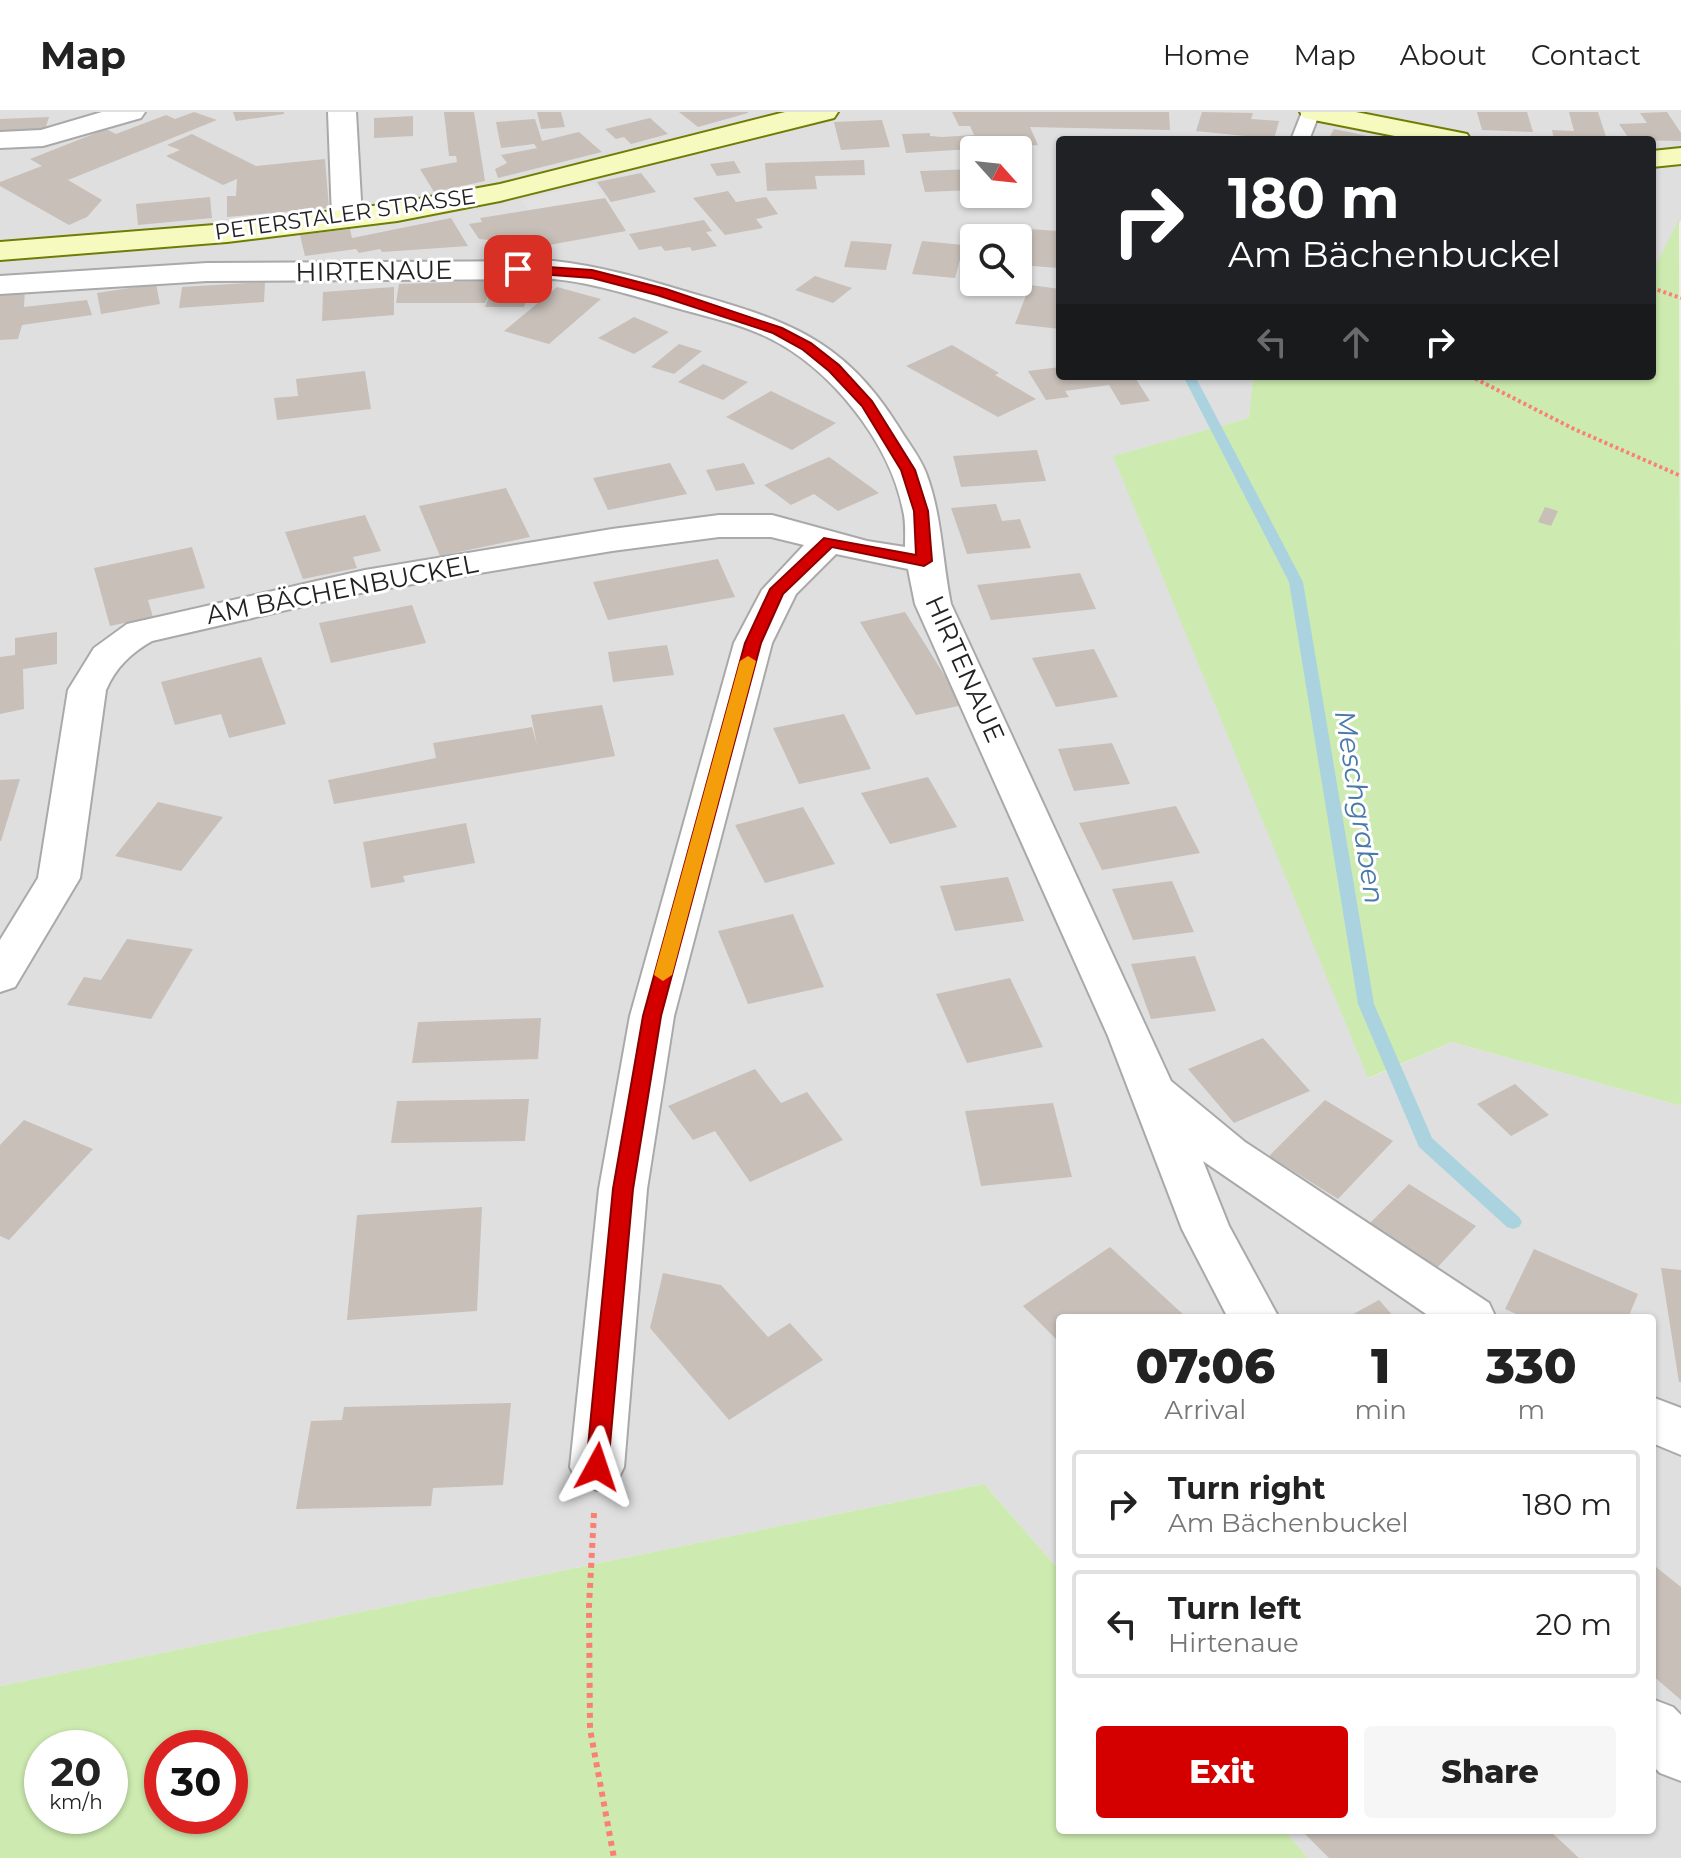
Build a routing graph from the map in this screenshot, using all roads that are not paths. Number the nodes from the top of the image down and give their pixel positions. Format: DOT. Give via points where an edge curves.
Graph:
graph roads {
  1 [pos="131,112"];
  2 [pos="342,112"];
  3 [pos="824,112"];
  4 [pos="1313,112"];
  5 [pos="1302,136"];
  6 [pos="1436,136"];
  7 [pos="0,140"];
  8 [pos="1681,156"];
  9 [pos="1656,159"];
  10 [pos="347,218"];
  11 [pos="0,251"];
  12 [pos="0,285"];
  13 [pos="829,542"];
  14 [pos="924,561"];
  15 [pos="0,976"];
  16 [pos="1151,1090"];
  17 [pos="1252,1314"];
  18 [pos="1465,1314"];
  19 [pos="1656,1421"];
  20 [pos="1681,1432"];
  21 [pos="597,1467"];
  22 [pos="1656,1731"];
  23 [pos="1681,1753"];
  1 -- 7 [label="street" via="43,138"];
  2 -- 10 [label="street"];
  3 -- 10 [label="main road, PETERSTALER STRASSE" via="515,189"];
  4 -- 5 [label="lane"];
  4 -- 6 [label="main road"];
  8 -- 9 [label="main road"];
  10 -- 11 [label="main road, PETERSTALER STRASSE"];
  12 -- 14 [label="street, HIRTENAUE" via="150,273 518,269 592,274 661,292 777,330 834,368 867,403 908,470 921,511"];
  13 -- 14 [label="street, AM BÄCHENBUCKEL"];
  13 -- 15 [label="street, AM BÄCHENBUCKEL" via="757,525 671,532 365,581 133,636 93,674 59,878"];
  13 -- 21 [label="street" via="776,592 757,632 652,1016 623,1189"];
  14 -- 16 [label="street, HIRTENAUE" via="933,604"];
  16 -- 17 [label="street, HIRTENAUE" via="1206,1229"];
  16 -- 18 [label="street" via="1228,1155"];
  19 -- 20 [label="street"];
  22 -- 23 [label="street"];
}
